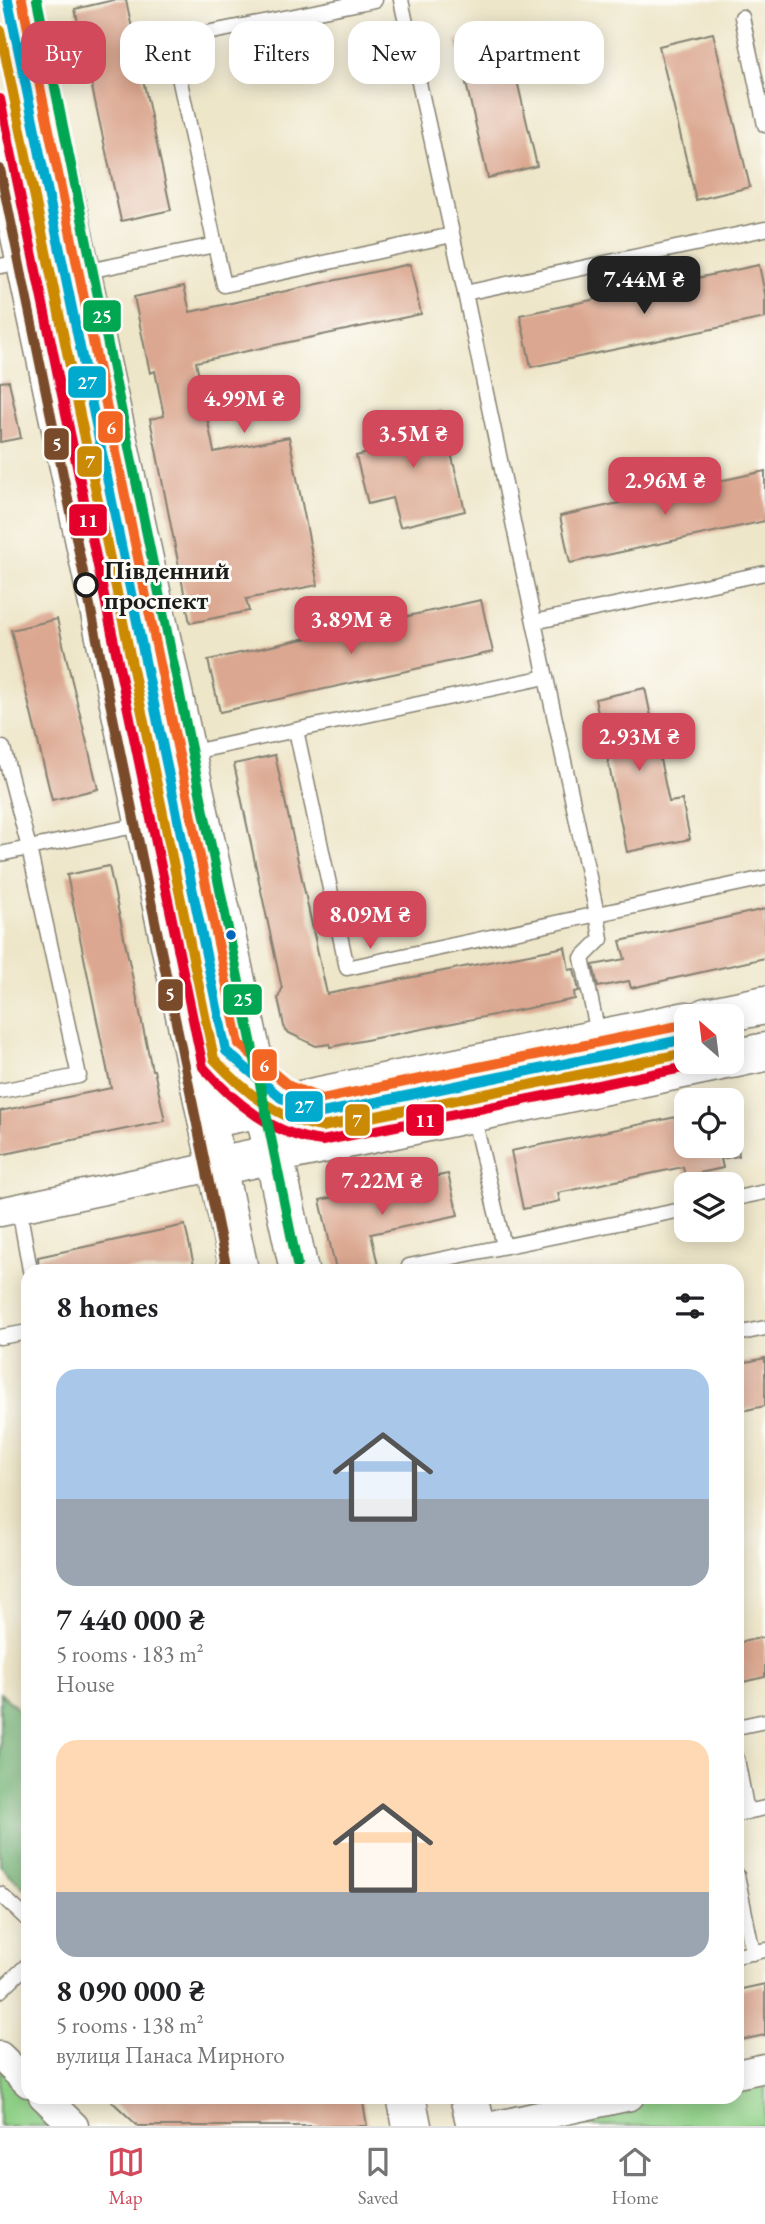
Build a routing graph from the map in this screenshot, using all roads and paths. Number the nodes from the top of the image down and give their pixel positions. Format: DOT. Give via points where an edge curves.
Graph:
graph roads {
  1 [pos="22,0"];
  2 [pos="375,0"];
  3 [pos="401,0"];
  4 [pos="742,17"];
  5 [pos="765,125"];
  6 [pos="0,141"];
  7 [pos="765,229"];
  8 [pos="452,236"];
  9 [pos="215,245"];
  10 [pos="13,264"];
  11 [pos="82,272"];
  12 [pos="465,293"];
  13 [pos="765,573"];
  14 [pos="534,622"];
  15 [pos="547,677"];
  16 [pos="296,730"];
  17 [pos="0,749"];
  18 [pos="187,753"];
  19 [pos="145,824"];
  20 [pos="29,848"];
  21 [pos="0,854"];
  22 [pos="765,878"];
  23 [pos="597,914"];
  24 [pos="765,1004"];
  25 [pos="744,1009"];
  26 [pos="674,1023"];
  27 [pos="599,1039"];
  28 [pos="765,1052"];
  29 [pos="744,1056"];
  30 [pos="674,1071"];
  31 [pos="0,1091"];
  32 [pos="264,1107"];
  33 [pos="473,1113"];
  34 [pos="208,1119"];
  35 [pos="275,1154"];
  36 [pos="217,1166"];
  37 [pos="765,1192"];
  38 [pos="744,1196"];
  39 [pos="10,1210"];
  40 [pos="674,1211"];
  41 [pos="504,1246"];
  42 [pos="28,1264"];
  43 [pos="238,1264"];
  44 [pos="298,1264"];
  45 [pos="418,1264"];
  46 [pos="765,1328"];
  47 [pos="744,1332"];
  48 [pos="21,1333"];
  49 [pos="0,1337"];
  50 [pos="765,1721"];
  51 [pos="744,1726"];
  52 [pos="765,1808"];
  53 [pos="744,1813"];
  54 [pos="0,1894"];
  55 [pos="744,1899"];
  56 [pos="21,1914"];
  57 [pos="759,1951"];
  58 [pos="21,1971"];
  59 [pos="0,1991"];
  60 [pos="0,2056"];
  61 [pos="765,2067"];
  62 [pos="744,2072"];
  63 [pos="21,2076"];
  64 [pos="51,2104"];
  65 [pos="408,2104"];
  66 [pos="471,2104"];
  67 [pos="593,2104"];
  68 [pos="74,2126"];
  69 [pos="412,2126"];
  70 [pos="476,2126"];
  71 [pos="493,2126"];
  1 -- 11 [label="main road"];
  2 -- 9 [label="lane" via="171,40"];
  3 -- 8 [label="lane"];
  4 -- 5 [label="lane"];
  6 -- 10 [label="main road"];
  7 -- 12 [label="lane"];
  8 -- 9 [label="lane" via="224,285"];
  8 -- 12 [label="lane"];
  9 -- 11 [label="lane"];
  10 -- 19 [label="main road"];
  11 -- 18 [label="main road"];
  12 -- 14 [label="lane"];
  13 -- 14 [label="lane"];
  14 -- 15 [label="lane"];
  15 -- 16 [label="lane"];
  15 -- 23 [label="lane"];
  16 -- 18 [label="lane"];
  16 -- 23 [label="lane" via="346,968"];
  17 -- 20 [label="lane"];
  18 -- 32 [label="main road"];
  19 -- 20 [label="lane"];
  19 -- 34 [label="main road"];
  20 -- 21 [label="lane"];
  20 -- 31 [label="lane" via="79,1076"];
  22 -- 23 [label="lane"];
  23 -- 27 [label="lane" via="601,939 582,958"];
  24 -- 25 [label="main road"];
  26 -- 27 [label="main road"];
  27 -- 32 [label="main road"];
  28 -- 29 [label="main road"];
  30 -- 33 [label="main road"];
  32 -- 34 [label="main road"];
  32 -- 35 [label="main road"];
  33 -- 35 [label="main road"];
  33 -- 41 [label="lane"];
  34 -- 36 [label="main road"];
  35 -- 36 [label="main road"];
  35 -- 44 [label="main road"];
  36 -- 39 [label="street"];
  36 -- 43 [label="main road"];
  37 -- 38 [label="lane"];
  39 -- 42 [label="lane"];
  40 -- 41 [label="lane"];
  41 -- 45 [label="lane"];
  46 -- 47 [label="lane"];
  48 -- 49 [label="lane"];
  50 -- 51 [label="lane"];
  52 -- 53 [label="lane"];
  54 -- 56 [label="lane"];
  55 -- 57 [label="lane"];
  58 -- 59 [label="lane"];
  60 -- 63 [label="street"];
  61 -- 62 [label="street"];
  64 -- 68 [label="street"];
  65 -- 69 [label="main road"];
  66 -- 70 [label="main road"];
  67 -- 71 [label="street"];
}
